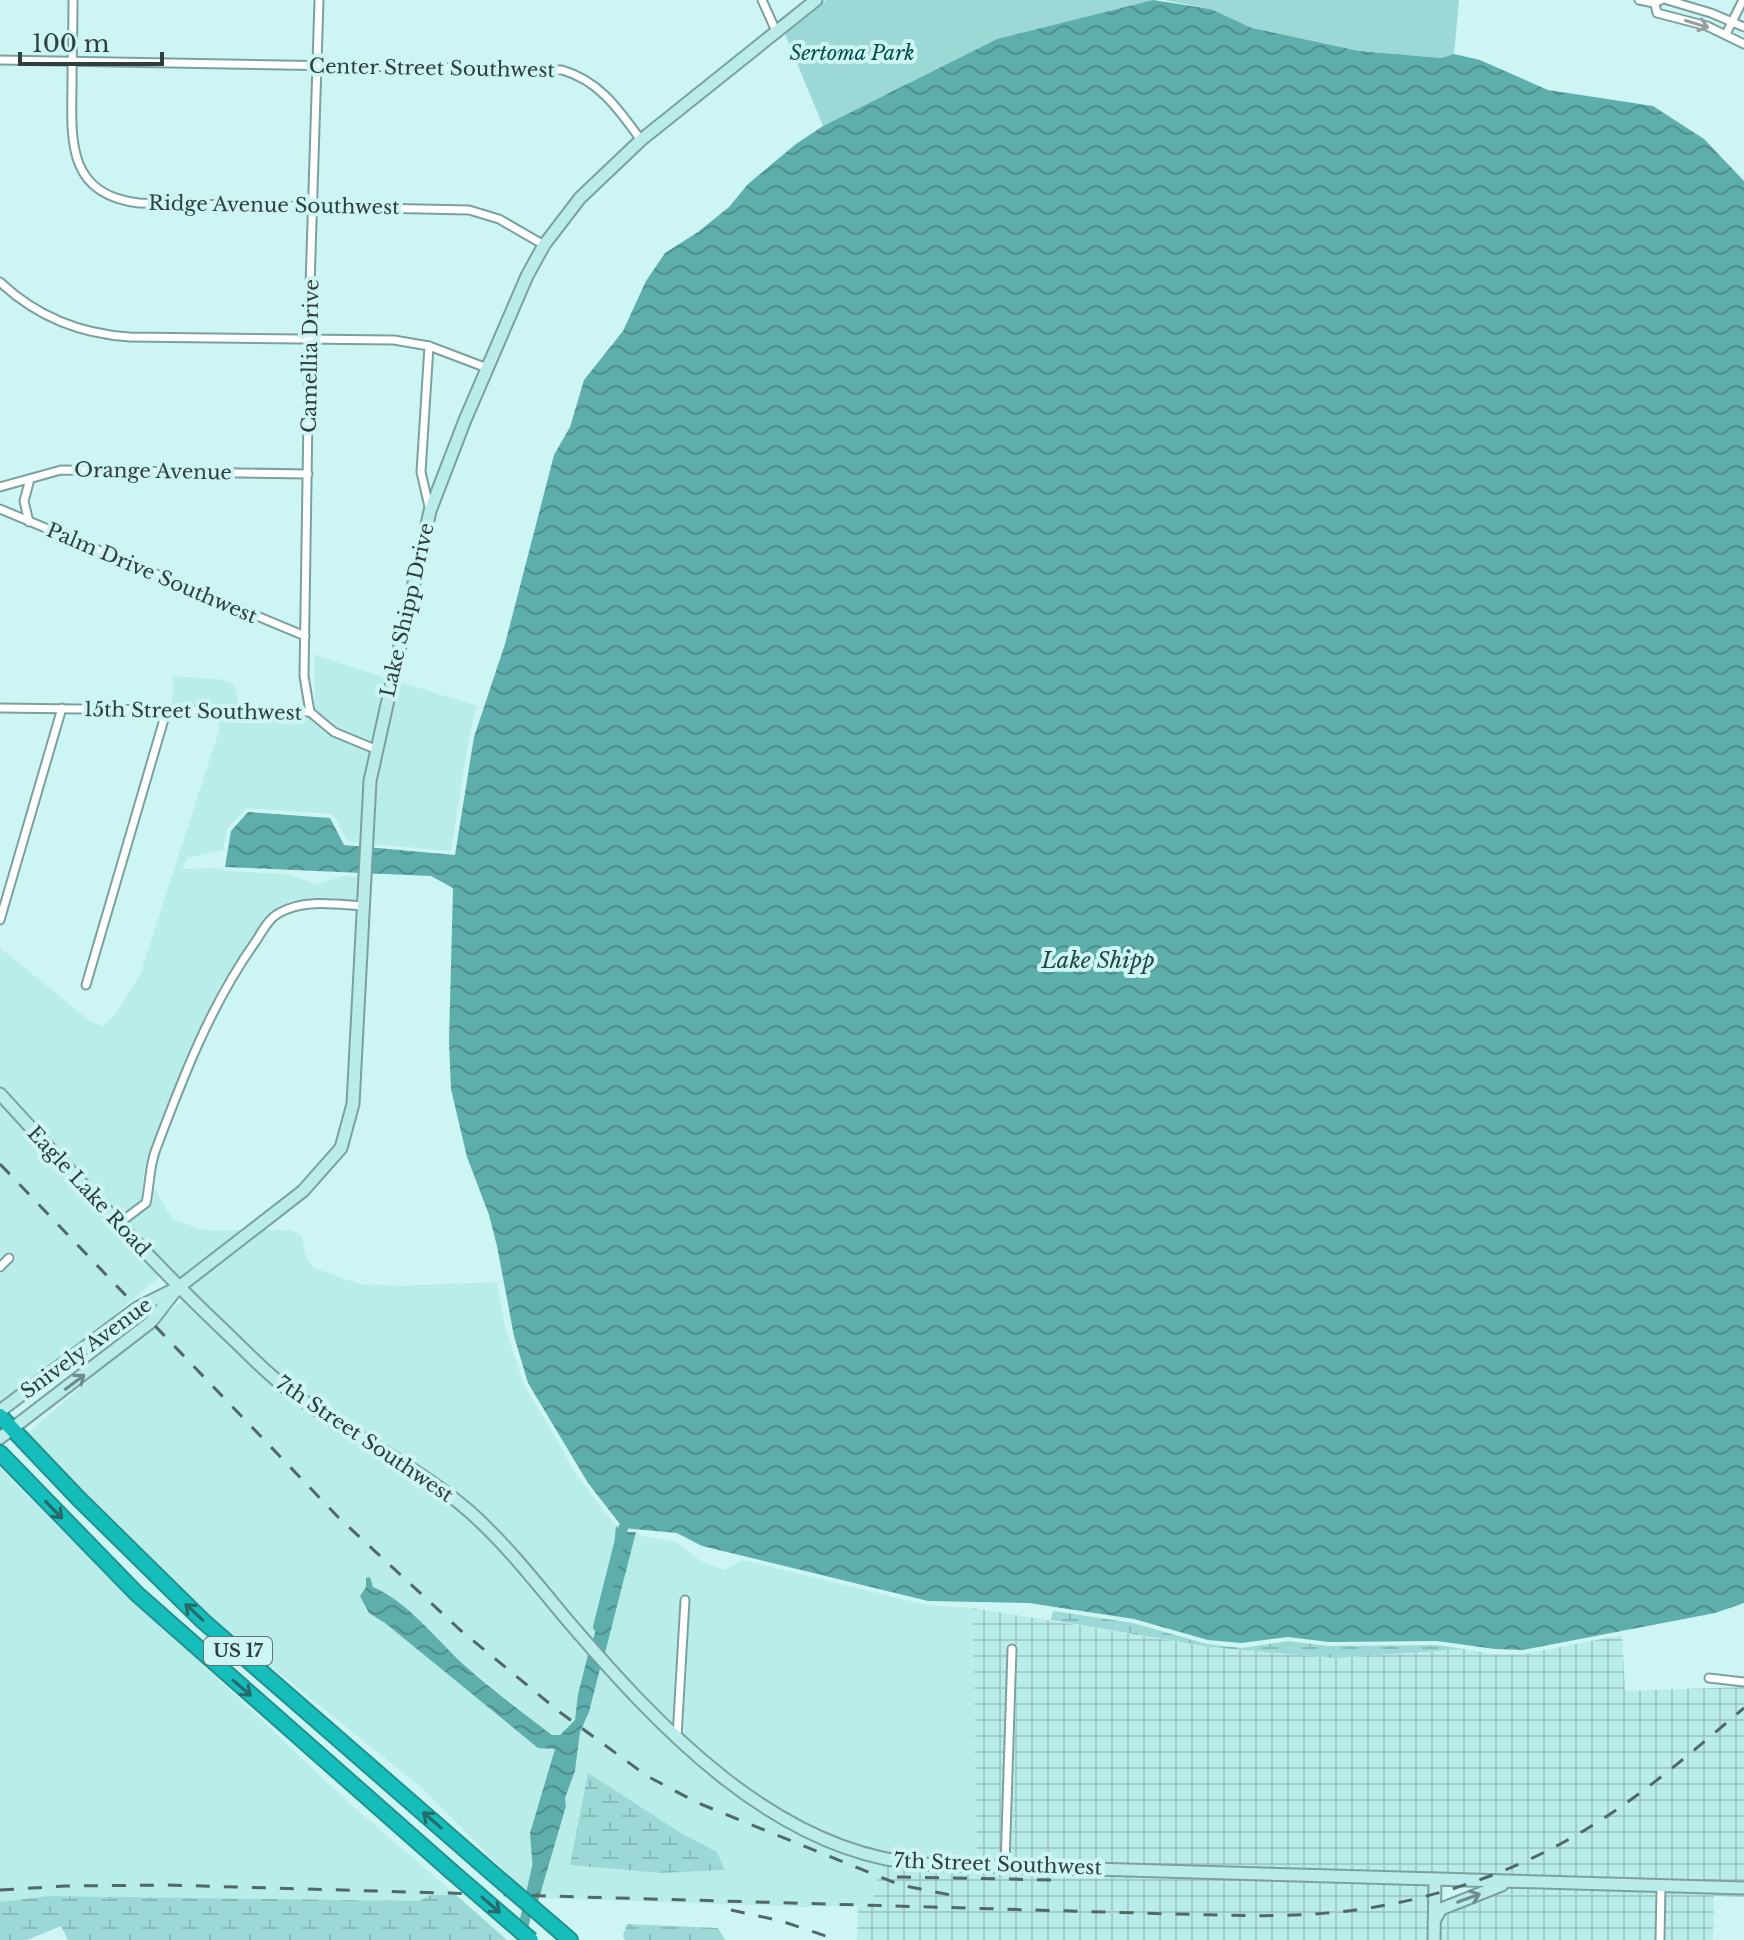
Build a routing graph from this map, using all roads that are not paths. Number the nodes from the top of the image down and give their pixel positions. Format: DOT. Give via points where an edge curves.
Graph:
graph roads {
  1 [pos="73,0"];
  2 [pos="319,0"];
  3 [pos="762,0"];
  4 [pos="816,0"];
  5 [pos="1639,0"];
  6 [pos="1667,0"];
  7 [pos="1743,0"];
  8 [pos="1656,1"];
  9 [pos="1733,21"];
  10 [pos="1744,27"];
  11 [pos="776,31"];
  12 [pos="1726,34"];
  13 [pos="1744,44"];
  14 [pos="0,60"];
  15 [pos="72,62"];
  16 [pos="317,65"];
  17 [pos="641,140"];
  18 [pos="312,206"];
  19 [pos="544,245"];
  20 [pos="0,282"];
  21 [pos="310,339"];
  22 [pos="429,346"];
  23 [pos="487,368"];
  24 [pos="308,474"];
  25 [pos="30,479"];
  26 [pos="0,487"];
  27 [pos="0,509"];
  28 [pos="430,511"];
  29 [pos="29,522"];
  30 [pos="305,636"];
  31 [pos="0,708"];
  32 [pos="62,708"];
  33 [pos="167,709"];
  34 [pos="310,712"];
  35 [pos="375,749"];
  36 [pos="362,900"];
  37 [pos="0,920"];
  38 [pos="86,985"];
  39 [pos="0,1094"];
  40 [pos="118,1224"];
  41 [pos="9,1258"];
  42 [pos="0,1267"];
  43 [pos="179,1287"];
  44 [pos="0,1413"];
  45 [pos="6,1434"];
  46 [pos="0,1453"];
  47 [pos="685,1600"];
  48 [pos="1012,1649"];
  49 [pos="1709,1678"];
  50 [pos="1744,1682"];
  51 [pos="677,1737"];
  52 [pos="1005,1866"];
  53 [pos="1435,1879"];
  54 [pos="1509,1882"];
  55 [pos="1661,1887"];
  56 [pos="1744,1888"];
  57 [pos="1434,1921"];
  58 [pos="531,1940"];
  59 [pos="570,1940"];
  60 [pos="1434,1940"];
  61 [pos="1660,1940"];
  1 -- 15 [label="street, Ridge Avenue Southwest"];
  2 -- 16 [label="street, Camellia Drive"];
  3 -- 11 [label="street"];
  4 -- 11 [label="street, Lake Shipp Drive"];
  5 -- 8 [label="street"];
  6 -- 9 [label="street"];
  7 -- 9 [label="street"];
  8 -- 12 [label="street, one-way" via="1657,13"];
  9 -- 10 [label="street"];
  9 -- 12 [label="street"];
  11 -- 17 [label="street, Lake Shipp Drive"];
  12 -- 13 [label="street"];
  14 -- 15 [label="street, Center Street Southwest"];
  15 -- 16 [label="street, Center Street Southwest"];
  15 -- 18 [label="street, Ridge Avenue Southwest" via="73,149 80,167 103,192 139,203"];
  16 -- 17 [label="street, Center Street Southwest" via="562,70 598,87"];
  16 -- 18 [label="street, Camellia Drive"];
  17 -- 19 [label="street, Lake Shipp Drive" via="580,198"];
  18 -- 19 [label="street, Ridge Avenue Southwest" via="469,210 499,219"];
  18 -- 21 [label="street, Camellia Drive"];
  19 -- 23 [label="street, Lake Shipp Drive"];
  20 -- 21 [label="street" via="49,316 101,334"];
  21 -- 22 [label="street"];
  21 -- 24 [label="street, Camellia Drive"];
  22 -- 23 [label="street"];
  22 -- 28 [label="street" via="421,472"];
  23 -- 28 [label="street, Lake Shipp Drive"];
  24 -- 25 [label="street, Orange Avenue" via="61,470"];
  24 -- 30 [label="street, Camellia Drive"];
  25 -- 26 [label="street, Orange Avenue"];
  25 -- 29 [label="street" via="24,501"];
  27 -- 29 [label="street, Palm Drive Southwest"];
  28 -- 35 [label="street, Lake Shipp Drive"];
  29 -- 30 [label="street, Palm Drive Southwest"];
  30 -- 34 [label="street, Camellia Drive"];
  31 -- 32 [label="street, 15th Street Southwest"];
  32 -- 33 [label="street, 15th Street Southwest"];
  32 -- 37 [label="street"];
  33 -- 34 [label="street, 15th Street Southwest"];
  33 -- 38 [label="street"];
  34 -- 35 [label="street, 15th Street Southwest" via="334,732"];
  35 -- 36 [label="street, Lake Shipp Drive"];
  36 -- 40 [label="street" via="302,904 266,925 227,984 202,1035 157,1147 146,1203"];
  36 -- 43 [label="street, Lake Shipp Drive" via="353,1104 341,1148 303,1191"];
  39 -- 40 [label="street, Eagle Lake Road"];
  40 -- 43 [label="street, Eagle Lake Road"];
  41 -- 42 [label="street"];
  43 -- 44 [label="street, Snively Avenue" via="137,1308"];
  45 -- 43 [label="street, Snively Avenue, one-way" via="151,1322"];
  43 -- 51 [label="street, 7th Street Southwest" via="291,1392 466,1508"];
  44 -- 45 [label="highway, US 17"];
  59 -- 45 [label="highway, US 17, one-way, bridge" via="203,1621"];
  46 -- 58 [label="highway, US 17, one-way, bridge" via="170,1624"];
  47 -- 51 [label="street"];
  48 -- 52 [label="street"];
  49 -- 50 [label="street"];
  51 -- 52 [label="street, 7th Street Southwest" via="775,1813 835,1845 901,1862"];
  52 -- 53 [label="street, 7th Street Southwest"];
  53 -- 54 [label="street, 7th Street Southwest"];
  53 -- 57 [label="street"];
  54 -- 55 [label="street, 7th Street Southwest"];
  57 -- 54 [label="street, one-way" via="1441,1909"];
  55 -- 56 [label="street, 7th Street Southwest"];
  55 -- 61 [label="street"];
  57 -- 60 [label="street"];
}
